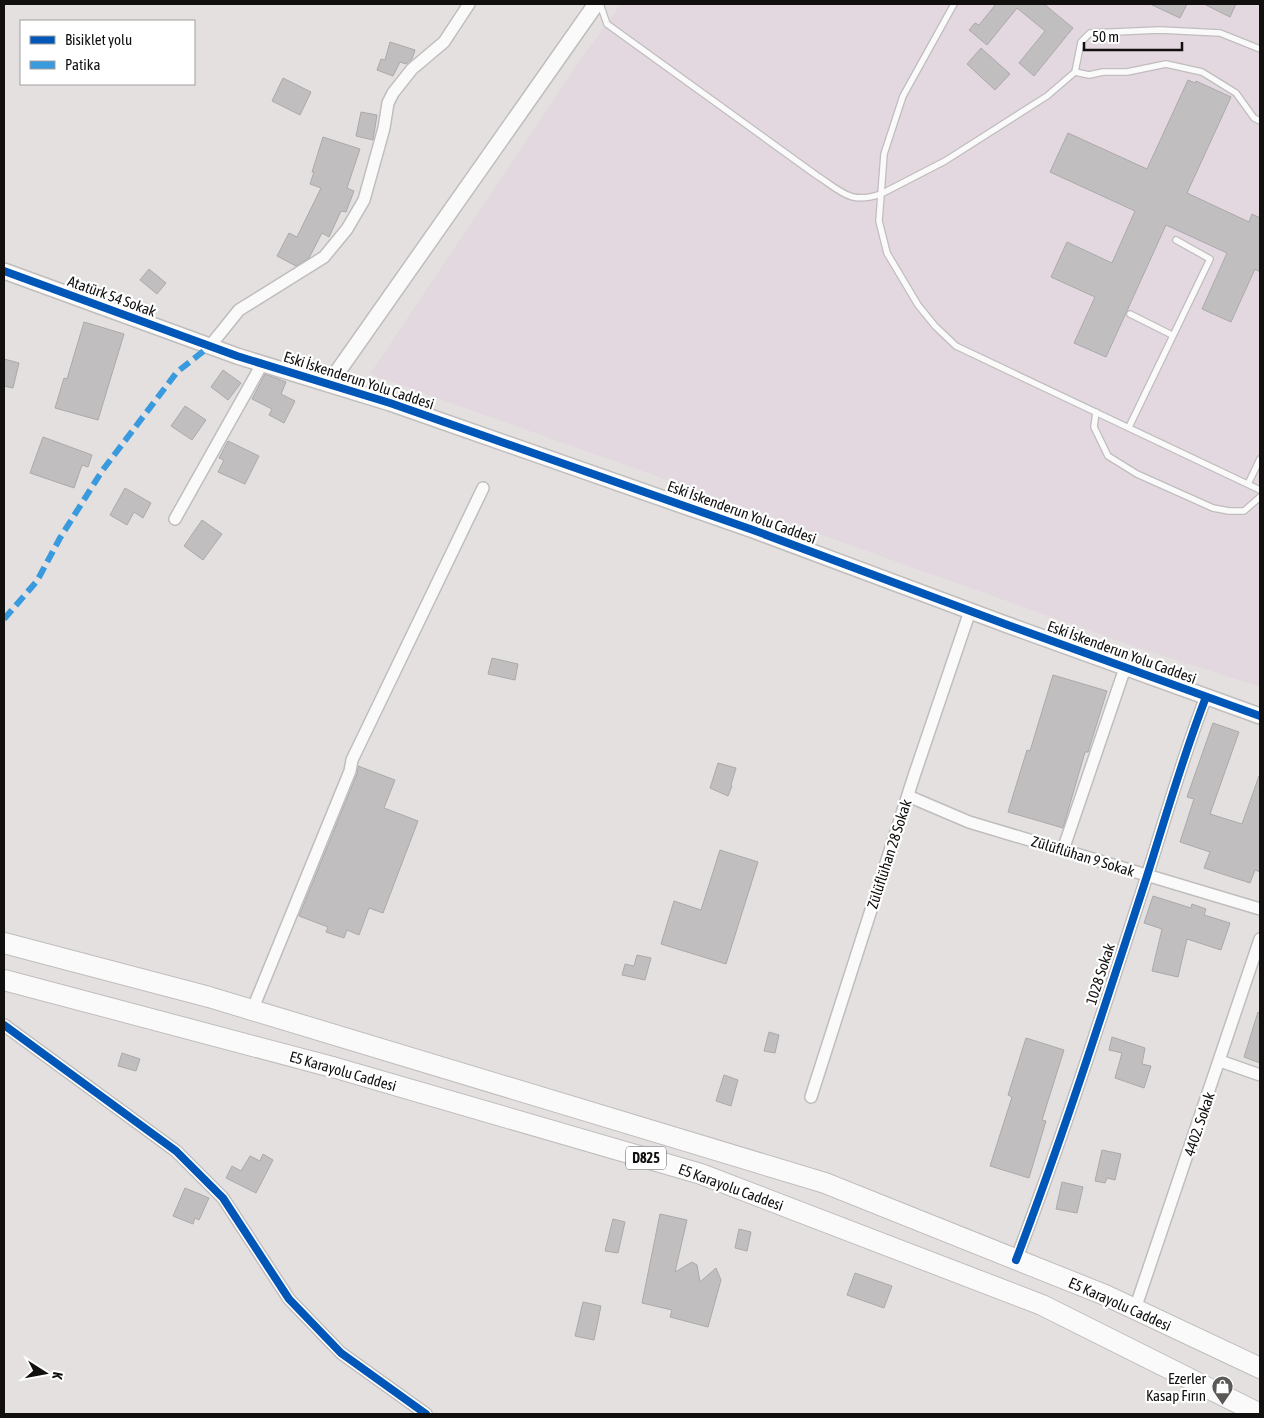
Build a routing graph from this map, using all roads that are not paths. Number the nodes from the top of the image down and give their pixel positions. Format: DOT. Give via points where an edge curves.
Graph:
graph roads {
  1 [pos="469,4"];
  2 [pos="598,4"];
  3 [pos="954,4"];
  4 [pos="1260,49"];
  5 [pos="1075,72"];
  6 [pos="1260,121"];
  7 [pos="881,194"];
  8 [pos="1176,240"];
  9 [pos="4,271"];
  10 [pos="1130,314"];
  11 [pos="1172,335"];
  12 [pos="210,346"];
  13 [pos="262,364"];
  14 [pos="330,384"];
  15 [pos="1096,412"];
  16 [pos="1129,427"];
  17 [pos="1260,460"];
  18 [pos="1248,484"];
  19 [pos="483,488"];
  20 [pos="1260,490"];
  21 [pos="1260,496"];
  22 [pos="175,519"];
  23 [pos="970,611"];
  24 [pos="1125,668"];
  25 [pos="1206,697"];
  26 [pos="1260,716"];
  27 [pos="908,796"];
  28 [pos="1063,850"];
  29 [pos="1147,875"];
  30 [pos="1260,909"];
  31 [pos="1260,939"];
  32 [pos="4,942"];
  33 [pos="4,980"];
  34 [pos="252,1012"];
  35 [pos="4,1025"];
  36 [pos="1220,1061"];
  37 [pos="1260,1075"];
  38 [pos="811,1097"];
  39 [pos="1016,1260"];
  40 [pos="1135,1309"];
  41 [pos="1260,1368"];
  42 [pos="1256,1413"];
  43 [pos="426,1414"];
  1 -- 12 [label="street" via="444,42 412,69 393,93 364,200 347,229 324,257 239,310"];
  2 -- 7 [label="lane" via="607,24 816,175 859,199"];
  2 -- 14 [label="street"];
  3 -- 7 [label="lane" via="903,96 884,154"];
  4 -- 5 [label="lane" via="1220,32 1090,33 1081,42"];
  5 -- 6 [label="lane" via="1089,75 1127,72 1166,64 1202,72 1236,93 1254,118"];
  5 -- 7 [label="lane" via="1047,96 945,161"];
  7 -- 15 [label="lane" via="879,220 887,253 918,305 935,326 956,346"];
  8 -- 11 [label="lane" via="1210,259"];
  9 -- 12 [label="street, Atatürk 54 Sokak"];
  10 -- 11 [label="lane"];
  11 -- 16 [label="lane"];
  12 -- 13 [label="street, Eski İskenderun Yolu Caddesi"];
  13 -- 14 [label="street, Eski İskenderun Yolu Caddesi"];
  13 -- 22 [label="street"];
  14 -- 23 [label="street, Eski İskenderun Yolu Caddesi" via="753,530"];
  15 -- 16 [label="lane"];
  15 -- 21 [label="lane" via="1094,427 1108,456 1137,474 1213,508 1229,511 1244,511"];
  16 -- 18 [label="lane"];
  17 -- 18 [label="lane"];
  18 -- 20 [label="lane"];
  19 -- 34 [label="street" via="352,760"];
  23 -- 24 [label="street, Eski İskenderun Yolu Caddesi"];
  23 -- 27 [label="street, Zülüflühan 28 Sokak"];
  24 -- 25 [label="street, Eski İskenderun Yolu Caddesi"];
  24 -- 28 [label="street"];
  25 -- 26 [label="street, Eski İskenderun Yolu Caddesi"];
  25 -- 29 [label="street, 1028 Sokak" via="1190,736"];
  27 -- 28 [label="street, Zülüflühan 9 Sokak" via="969,822"];
  27 -- 38 [label="street, Zülüflühan 28 Sokak"];
  28 -- 29 [label="street, Zülüflühan 9 Sokak"];
  29 -- 30 [label="street, Zülüflühan 9 Sokak"];
  29 -- 39 [label="street, 1028 Sokak"];
  31 -- 36 [label="street, 4402. Sokak"];
  32 -- 34 [label="highway, E5 Karayolu Caddesi / D825" via="209,996"];
  33 -- 42 [label="highway, E5 Karayolu Caddesi / D825" via="336,1068 701,1174 1042,1305"];
  34 -- 39 [label="highway, E5 Karayolu Caddesi / D825" via="825,1183"];
  35 -- 43 [label="street" via="176,1151 224,1198 289,1299 341,1353"];
  36 -- 37 [label="street"];
  36 -- 40 [label="street, 4402. Sokak"];
  39 -- 40 [label="highway, E5 Karayolu Caddesi / D825"];
  40 -- 41 [label="highway, E5 Karayolu Caddesi / D825"];
}
